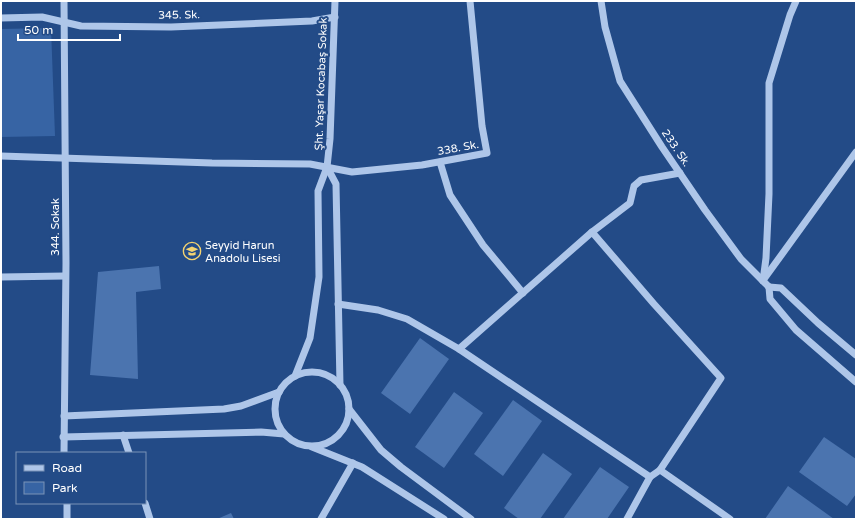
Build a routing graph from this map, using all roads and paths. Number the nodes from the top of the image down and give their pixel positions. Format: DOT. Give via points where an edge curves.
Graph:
graph roads {
  1 [pos="64,1"];
  2 [pos="335,1"];
  3 [pos="470,1"];
  4 [pos="601,1"];
  5 [pos="796,1"];
  6 [pos="335,17"];
  7 [pos="1,18"];
  8 [pos="65,22"];
  9 [pos="856,152"];
  10 [pos="1,156"];
  11 [pos="65,157"];
  12 [pos="440,162"];
  13 [pos="328,167"];
  14 [pos="680,174"];
  15 [pos="592,232"];
  16 [pos="66,276"];
  17 [pos="1,277"];
  18 [pos="763,281"];
  19 [pos="769,287"];
  20 [pos="523,293"];
  21 [pos="338,304"];
  22 [pos="459,349"];
  23 [pos="856,354"];
  24 [pos="295,376"];
  25 [pos="856,382"];
  26 [pos="340,385"];
  27 [pos="279,392"];
  28 [pos="349,409"];
  29 [pos="64,416"];
  30 [pos="284,434"];
  31 [pos="124,435"];
  32 [pos="63,437"];
  33 [pos="310,447"];
  34 [pos="64,452"];
  35 [pos="129,452"];
  36 [pos="353,464"];
  37 [pos="660,470"];
  38 [pos="650,477"];
  39 [pos="66,504"];
  40 [pos="145,504"];
  41 [pos="67,519"];
  42 [pos="150,519"];
  43 [pos="321,519"];
  44 [pos="444,519"];
  45 [pos="471,519"];
  46 [pos="627,519"];
  47 [pos="730,519"];
  1 -- 8 [label="street, 344. Sokak"];
  2 -- 6 [label="street, Şht. Yaşar Kocabaş Sokak"];
  3 -- 12 [label="street, 338. Sk." via="487,154"];
  4 -- 14 [label="street, 233. Sk." via="605,27 620,81"];
  5 -- 18 [label="street" via="769,83 769,194"];
  6 -- 8 [label="street, 345. Sk." via="312,21 171,27 80,26"];
  6 -- 13 [label="street, Şht. Yaşar Kocabaş Sokak"];
  7 -- 8 [label="street, 345. Sk." via="42,17"];
  8 -- 11 [label="street, 344. Sokak"];
  9 -- 18 [label="street"];
  10 -- 11 [label="street, 338. Sk."];
  11 -- 13 [label="street, 338. Sk." via="212,164 310,164"];
  11 -- 16 [label="street, 344. Sokak"];
  12 -- 13 [label="street, 338. Sk." via="352,172"];
  12 -- 20 [label="street" via="450,195 483,245"];
  13 -- 21 [label="street" via="336,184"];
  13 -- 24 [label="street" via="318,191 319,277 311,330"];
  14 -- 15 [label="street" via="641,180 634,186 630,203"];
  14 -- 18 [label="street, 233. Sk." via="741,259"];
  15 -- 20 [label="street"];
  15 -- 37 [label="street" via="721,378"];
  16 -- 17 [label="street"];
  16 -- 29 [label="street, 344. Sokak"];
  18 -- 19 [label="street, 233. Sk."];
  19 -- 23 [label="street" via="781,288"];
  19 -- 25 [label="street" via="770,299 796,330"];
  20 -- 22 [label="street"];
  21 -- 22 [label="street" via="378,310 407,319"];
  21 -- 26 [label="street"];
  22 -- 38 [label="street"];
  24 -- 26 [label="street" via="309,372 317,373 331,378"];
  24 -- 27 [label="street" via="288,380"];
  26 -- 28 [label="street" via="346,394"];
  27 -- 29 [label="street" via="241,406 224,409"];
  27 -- 30 [label="street" via="275,414"];
  28 -- 33 [label="street" via="346,424 338,436 325,444"];
  28 -- 45 [label="street" via="381,450"];
  29 -- 32 [label="street, 344. Sokak"];
  30 -- 31 [label="street" via="262,432"];
  30 -- 33 [label="street" via="296,443"];
  31 -- 32 [label="street"];
  31 -- 35 [label="street"];
  32 -- 34 [label="street, 344. Sokak"];
  33 -- 36 [label="street"];
  36 -- 43 [label="street"];
  36 -- 44 [label="street" via="362,467"];
  37 -- 38 [label="street"];
  37 -- 47 [label="street"];
  38 -- 46 [label="street"];
  39 -- 41 [label="street"];
  40 -- 42 [label="street"];
}
